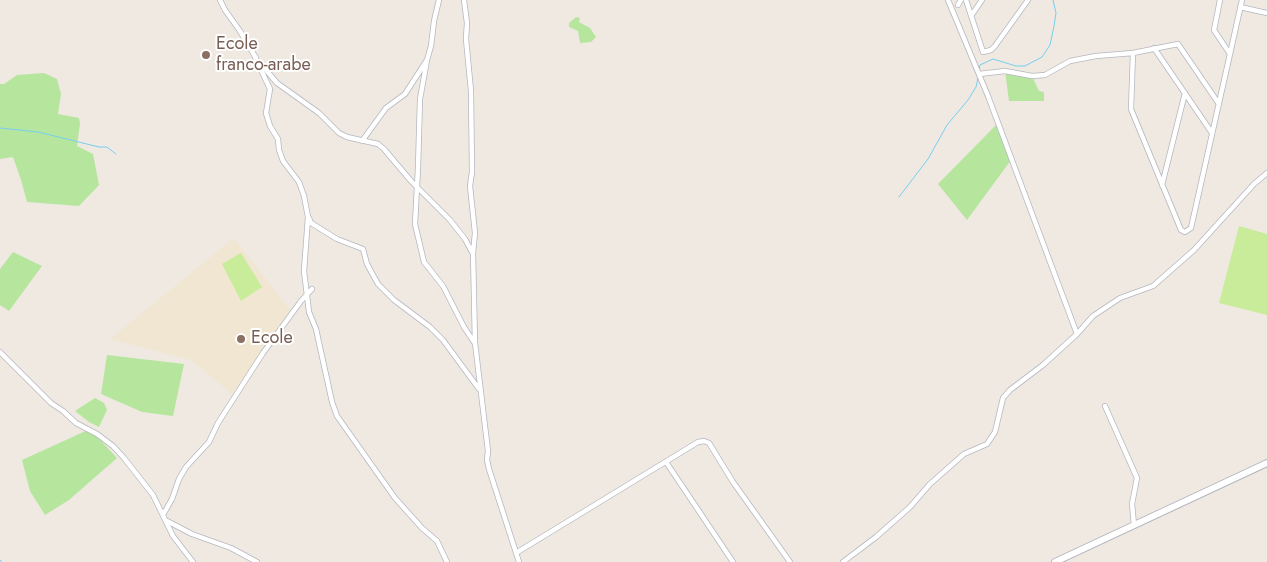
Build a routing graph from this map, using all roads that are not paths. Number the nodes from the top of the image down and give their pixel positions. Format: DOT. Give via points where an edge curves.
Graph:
graph roads {
  1 [pos="220,0"];
  2 [pos="439,0"];
  3 [pos="464,0"];
  4 [pos="948,0"];
  5 [pos="966,0"];
  6 [pos="982,0"];
  7 [pos="1028,0"];
  8 [pos="1220,0"];
  9 [pos="1242,0"];
  10 [pos="1240,7"];
  11 [pos="1267,13"];
  12 [pos="971,16"];
  13 [pos="1154,48"];
  14 [pos="1132,53"];
  15 [pos="1230,54"];
  16 [pos="255,57"];
  17 [pos="427,60"];
  18 [pos="979,74"];
  19 [pos="1185,93"];
  20 [pos="1219,104"];
  21 [pos="1212,133"];
  22 [pos="362,141"];
  23 [pos="1267,173"];
  24 [pos="1162,185"];
  25 [pos="416,187"];
  26 [pos="308,217"];
  27 [pos="473,252"];
  28 [pos="312,289"];
  29 [pos="307,295"];
  30 [pos="1078,334"];
  31 [pos="475,343"];
  32 [pos="0,352"];
  33 [pos="480,390"];
  34 [pos="1105,406"];
  35 [pos="666,462"];
  36 [pos="1267,463"];
  37 [pos="164,513"];
  38 [pos="167,521"];
  39 [pos="1134,525"];
  40 [pos="516,553"];
  41 [pos="193,562"];
  42 [pos="257,562"];
  43 [pos="447,562"];
  44 [pos="519,562"];
  45 [pos="734,562"];
  46 [pos="790,562"];
  47 [pos="843,562"];
  48 [pos="1056,562"];
  1 -- 16 [label="street"];
  2 -- 17 [label="street"];
  3 -- 27 [label="street" via="471,91"];
  4 -- 18 [label="street"];
  5 -- 12 [label="street"];
  6 -- 12 [label="street"];
  7 -- 12 [label="street" via="995,46 986,52 981,50"];
  8 -- 15 [label="street" via="1214,30"];
  9 -- 10 [label="street"];
  10 -- 11 [label="street"];
  10 -- 15 [label="street"];
  13 -- 14 [label="street"];
  13 -- 19 [label="street"];
  13 -- 20 [label="street" via="1178,44"];
  14 -- 18 [label="street" via="1070,60 1045,75 1005,71"];
  14 -- 24 [label="street" via="1131,109"];
  15 -- 20 [label="street"];
  16 -- 22 [label="street" via="269,76 319,113 339,133"];
  16 -- 26 [label="street" via="270,88 266,113 270,126 278,138 283,161 299,182"];
  17 -- 22 [label="street" via="405,94 386,108"];
  17 -- 25 [label="street" via="420,99"];
  18 -- 30 [label="street"];
  19 -- 21 [label="street"];
  19 -- 24 [label="street"];
  20 -- 21 [label="street"];
  21 -- 24 [label="street" via="1191,228 1185,232 1181,230"];
  22 -- 25 [label="street" via="384,149"];
  23 -- 30 [label="street" via="1194,250 1153,286 1120,298 1093,316"];
  25 -- 27 [label="street" via="450,220"];
  25 -- 31 [label="street" via="415,224 424,262 443,286"];
  26 -- 29 [label="street" via="304,271"];
  26 -- 33 [label="street" via="311,223 338,239 363,248 378,284 443,340"];
  27 -- 31 [label="street"];
  28 -- 29 [label="street"];
  29 -- 37 [label="street" via="254,367 218,422 209,442 186,467"];
  29 -- 43 [label="street" via="337,416 395,498 437,541"];
  30 -- 47 [label="street" via="1003,398 995,432 987,444 964,454 910,507"];
  31 -- 33 [label="street"];
  32 -- 37 [label="street" via="51,403 113,446 154,495"];
  33 -- 40 [label="street" via="489,469"];
  34 -- 39 [label="street" via="1137,478 1132,504"];
  35 -- 40 [label="street"];
  35 -- 45 [label="street"];
  35 -- 46 [label="street" via="698,442 709,444"];
  36 -- 39 [label="main road"];
  37 -- 38 [label="street"];
  38 -- 41 [label="street"];
  38 -- 42 [label="street"];
  39 -- 48 [label="main road"];
  40 -- 44 [label="street"];
}
